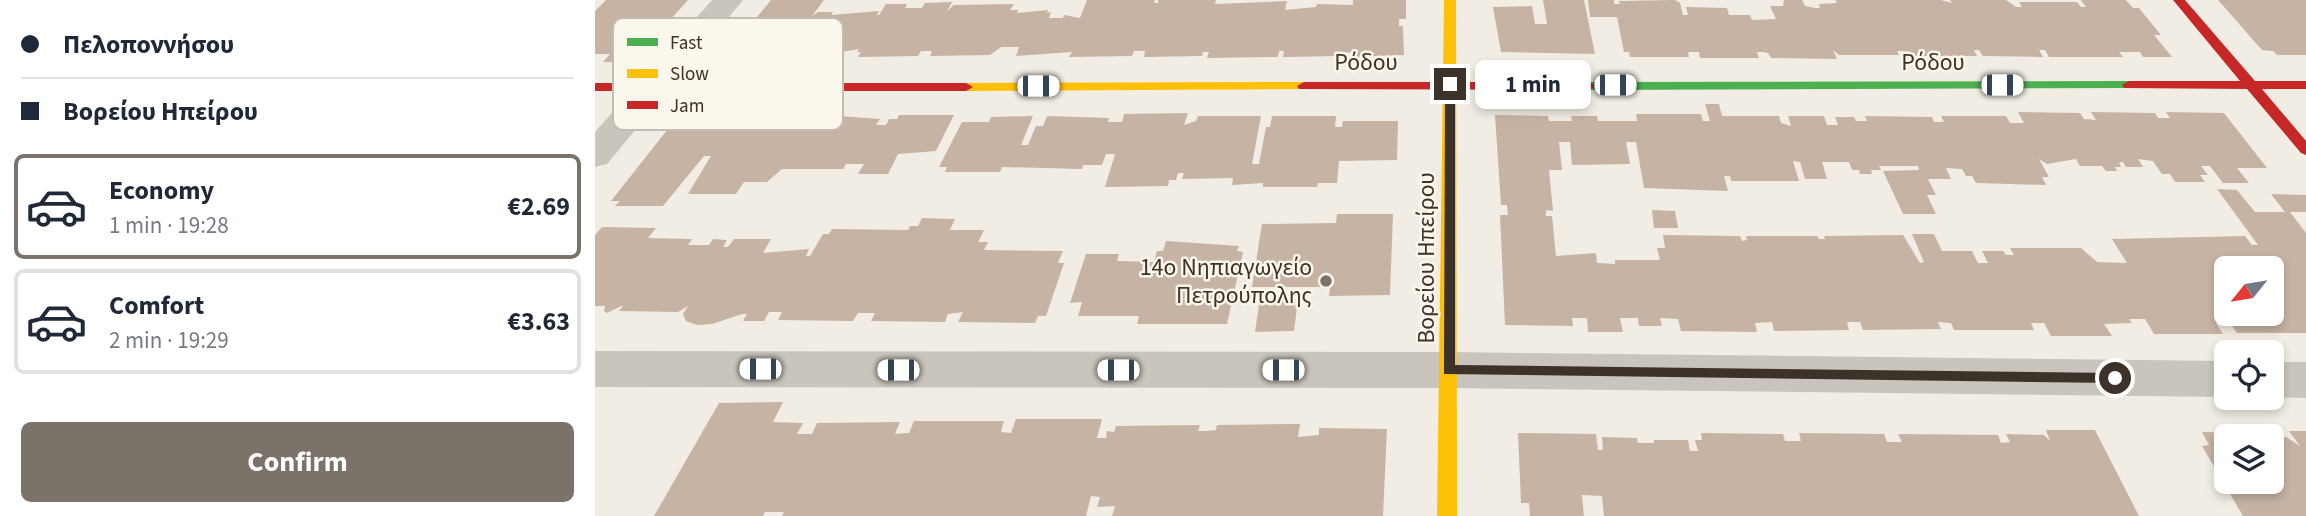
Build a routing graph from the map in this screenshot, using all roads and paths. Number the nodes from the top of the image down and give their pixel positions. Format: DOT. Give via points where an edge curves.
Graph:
graph roads {
  1 [pos="727,0"];
  2 [pos="1450,0"];
  3 [pos="2179,0"];
  4 [pos="712,18"];
  5 [pos="1450,84"];
  6 [pos="2250,85"];
  7 [pos="2306,85"];
  8 [pos="595,87"];
  9 [pos="613,87"];
  10 [pos="843,87"];
  11 [pos="617,130"];
  12 [pos="2306,150"];
  13 [pos="595,155"];
  14 [pos="595,369"];
  15 [pos="1448,370"];
  16 [pos="2214,379"];
  17 [pos="2284,380"];
  18 [pos="2306,380"];
  19 [pos="1447,516"];
  1 -- 4 [label="street"];
  2 -- 5 [label="street, Βορείου Ηπείρου"];
  3 -- 6 [label="street"];
  5 -- 6 [label="street, Ρόδου"];
  5 -- 10 [label="street, Ρόδου"];
  5 -- 15 [label="street, Βορείου Ηπείρου"];
  6 -- 7 [label="street, Ρόδου"];
  6 -- 12 [label="street"];
  8 -- 9 [label="street, Ρόδου"];
  11 -- 13 [label="street"];
  14 -- 15 [label="street"];
  15 -- 16 [label="street"];
  15 -- 19 [label="street, Βορείου Ηπείρου"];
  17 -- 18 [label="street"];
}
